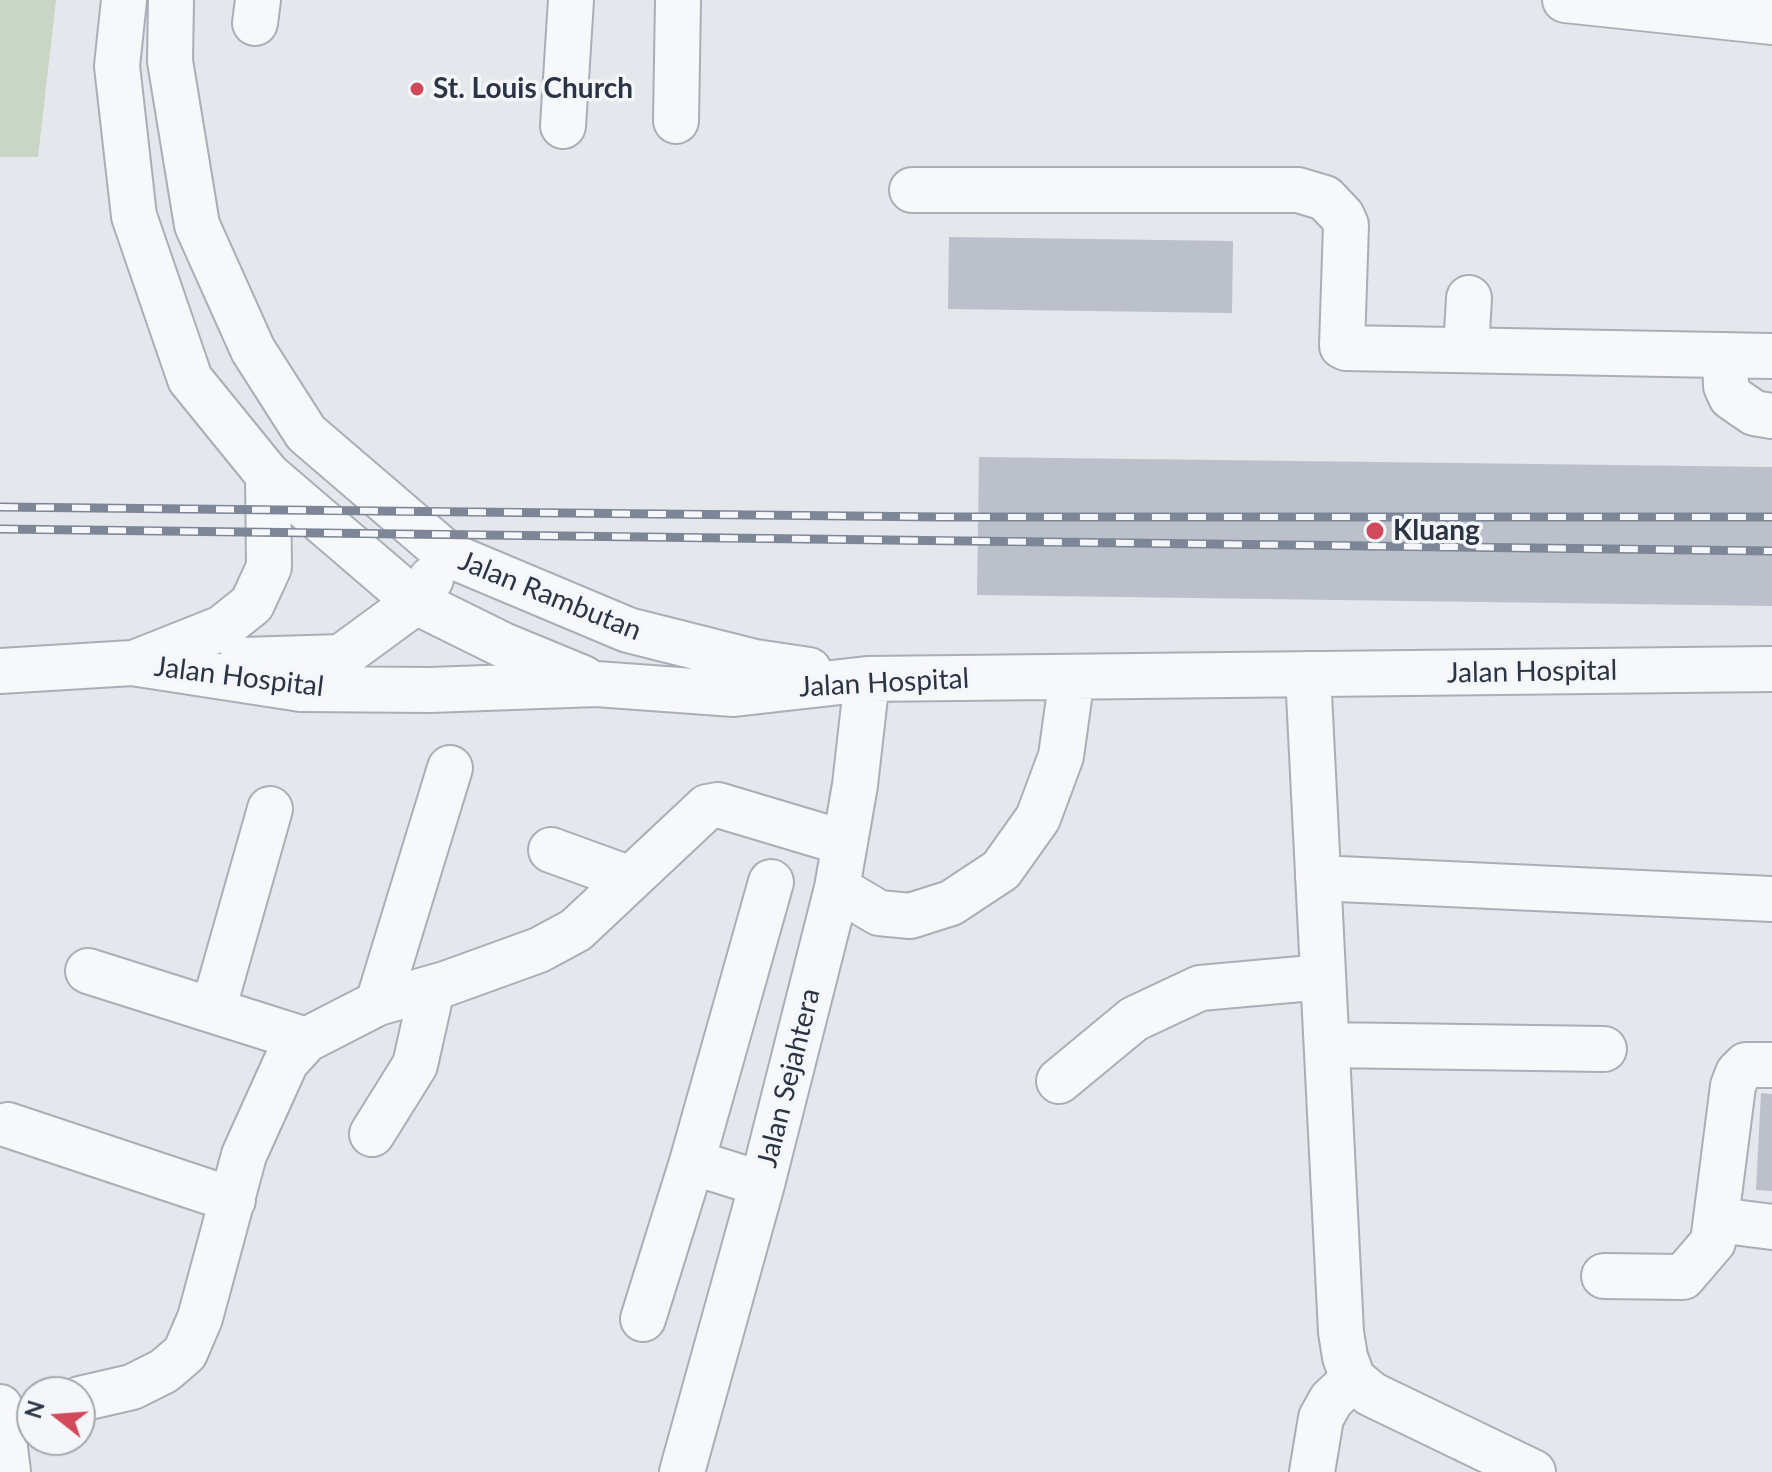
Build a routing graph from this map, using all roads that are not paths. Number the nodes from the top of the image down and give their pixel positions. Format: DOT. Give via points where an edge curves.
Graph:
graph roads {
  1 [pos="124,0"];
  2 [pos="171,0"];
  3 [pos="571,0"];
  4 [pos="678,0"];
  5 [pos="1565,0"];
  6 [pos="1687,6"];
  7 [pos="1772,22"];
  8 [pos="676,121"];
  9 [pos="563,126"];
  10 [pos="912,190"];
  11 [pos="1469,298"];
  12 [pos="1466,350"];
  13 [pos="1725,355"];
  14 [pos="1772,356"];
  15 [pos="1772,416"];
  16 [pos="268,475"];
  17 [pos="447,554"];
  18 [pos="416,602"];
  19 [pos="132,663"];
  20 [pos="1772,669"];
  21 [pos="0,671"];
  22 [pos="1308,674"];
  23 [pos="1072,677"];
  24 [pos="867,679"];
  25 [pos="596,684"];
  26 [pos="450,768"];
  27 [pos="270,809"];
  28 [pos="845,843"];
  29 [pos="551,850"];
  30 [pos="628,878"];
  31 [pos="1318,878"];
  32 [pos="771,882"];
  33 [pos="837,888"];
  34 [pos="1772,899"];
  35 [pos="88,971"];
  36 [pos="1323,977"];
  37 [pos="432,989"];
  38 [pos="378,1003"];
  39 [pos="213,1010"];
  40 [pos="306,1040"];
  41 [pos="1327,1045"];
  42 [pos="1604,1049"];
  43 [pos="1772,1065"];
  44 [pos="1059,1081"];
  45 [pos="8,1125"];
  46 [pos="372,1134"];
  47 [pos="692,1162"];
  48 [pos="762,1184"];
  49 [pos="233,1200"];
  50 [pos="1718,1220"];
  51 [pos="1772,1227"];
  52 [pos="1604,1276"];
  53 [pos="643,1319"];
  54 [pos="1353,1379"];
  55 [pos="96,1395"];
  56 [pos="11,1413"];
  57 [pos="8,1472"];
  58 [pos="682,1472"];
  59 [pos="1312,1472"];
  60 [pos="1533,1472"];
  1 -- 16 [label="street, Jalan Rambutan" via="117,66 134,216 190,379"];
  2 -- 17 [label="street, Jalan Rambutan" via="170,61 197,225 253,350 306,433"];
  3 -- 9 [label="street"];
  4 -- 8 [label="street"];
  5 -- 6 [label="street"];
  6 -- 7 [label="street"];
  10 -- 12 [label="street" via="1298,190 1325,198 1346,225 1342,346"];
  11 -- 12 [label="street"];
  12 -- 13 [label="street"];
  13 -- 14 [label="street"];
  13 -- 15 [label="street" via="1731,397 1754,413"];
  16 -- 18 [label="street, Jalan Rambutan"];
  16 -- 19 [label="street" via="269,567 252,604 222,628"];
  17 -- 18 [label="street"];
  17 -- 24 [label="street, Jalan Rambutan" via="628,630 755,662"];
  18 -- 19 [label="street" via="341,657"];
  18 -- 25 [label="street, Jalan Rambutan"];
  19 -- 21 [label="street, Jalan Hospital"];
  19 -- 25 [label="street, Jalan Hospital" via="301,689"];
  20 -- 22 [label="street, Jalan Hospital"];
  22 -- 23 [label="street, Jalan Hospital"];
  22 -- 31 [label="street"];
  23 -- 24 [label="street, Jalan Hospital"];
  23 -- 33 [label="street" via="1061,756 1038,818 1001,870 951,903 910,916 879,913"];
  24 -- 25 [label="street, Jalan Hospital" via="734,694"];
  24 -- 28 [label="street, Jalan Sejahtera"];
  26 -- 38 [label="street"];
  27 -- 39 [label="street"];
  28 -- 30 [label="street" via="718,805 707,807"];
  28 -- 33 [label="street, Jalan Sejahtera"];
  29 -- 30 [label="street"];
  30 -- 37 [label="street" via="576,930 539,950"];
  31 -- 34 [label="street"];
  31 -- 36 [label="street"];
  32 -- 47 [label="street"];
  33 -- 48 [label="street, Jalan Sejahtera"];
  35 -- 39 [label="street"];
  36 -- 41 [label="street"];
  36 -- 44 [label="street" via="1200,988 1134,1019"];
  37 -- 38 [label="street"];
  37 -- 46 [label="street" via="415,1065"];
  38 -- 40 [label="street"];
  39 -- 40 [label="street"];
  40 -- 49 [label="street" via="286,1062 263,1105"];
  41 -- 42 [label="street"];
  41 -- 54 [label="street" via="1341,1332"];
  43 -- 50 [label="street" via="1746,1065 1738,1073"];
  45 -- 49 [label="street"];
  47 -- 48 [label="street"];
  47 -- 53 [label="street"];
  48 -- 58 [label="street, Jalan Sejahtera"];
  49 -- 55 [label="street" via="185,1353 132,1387"];
  50 -- 51 [label="street"];
  50 -- 52 [label="street" via="1713,1242 1683,1277"];
  54 -- 59 [label="street" via="1321,1418"];
  54 -- 60 [label="street" via="1371,1394"];
  56 -- 57 [label="street"];
}
